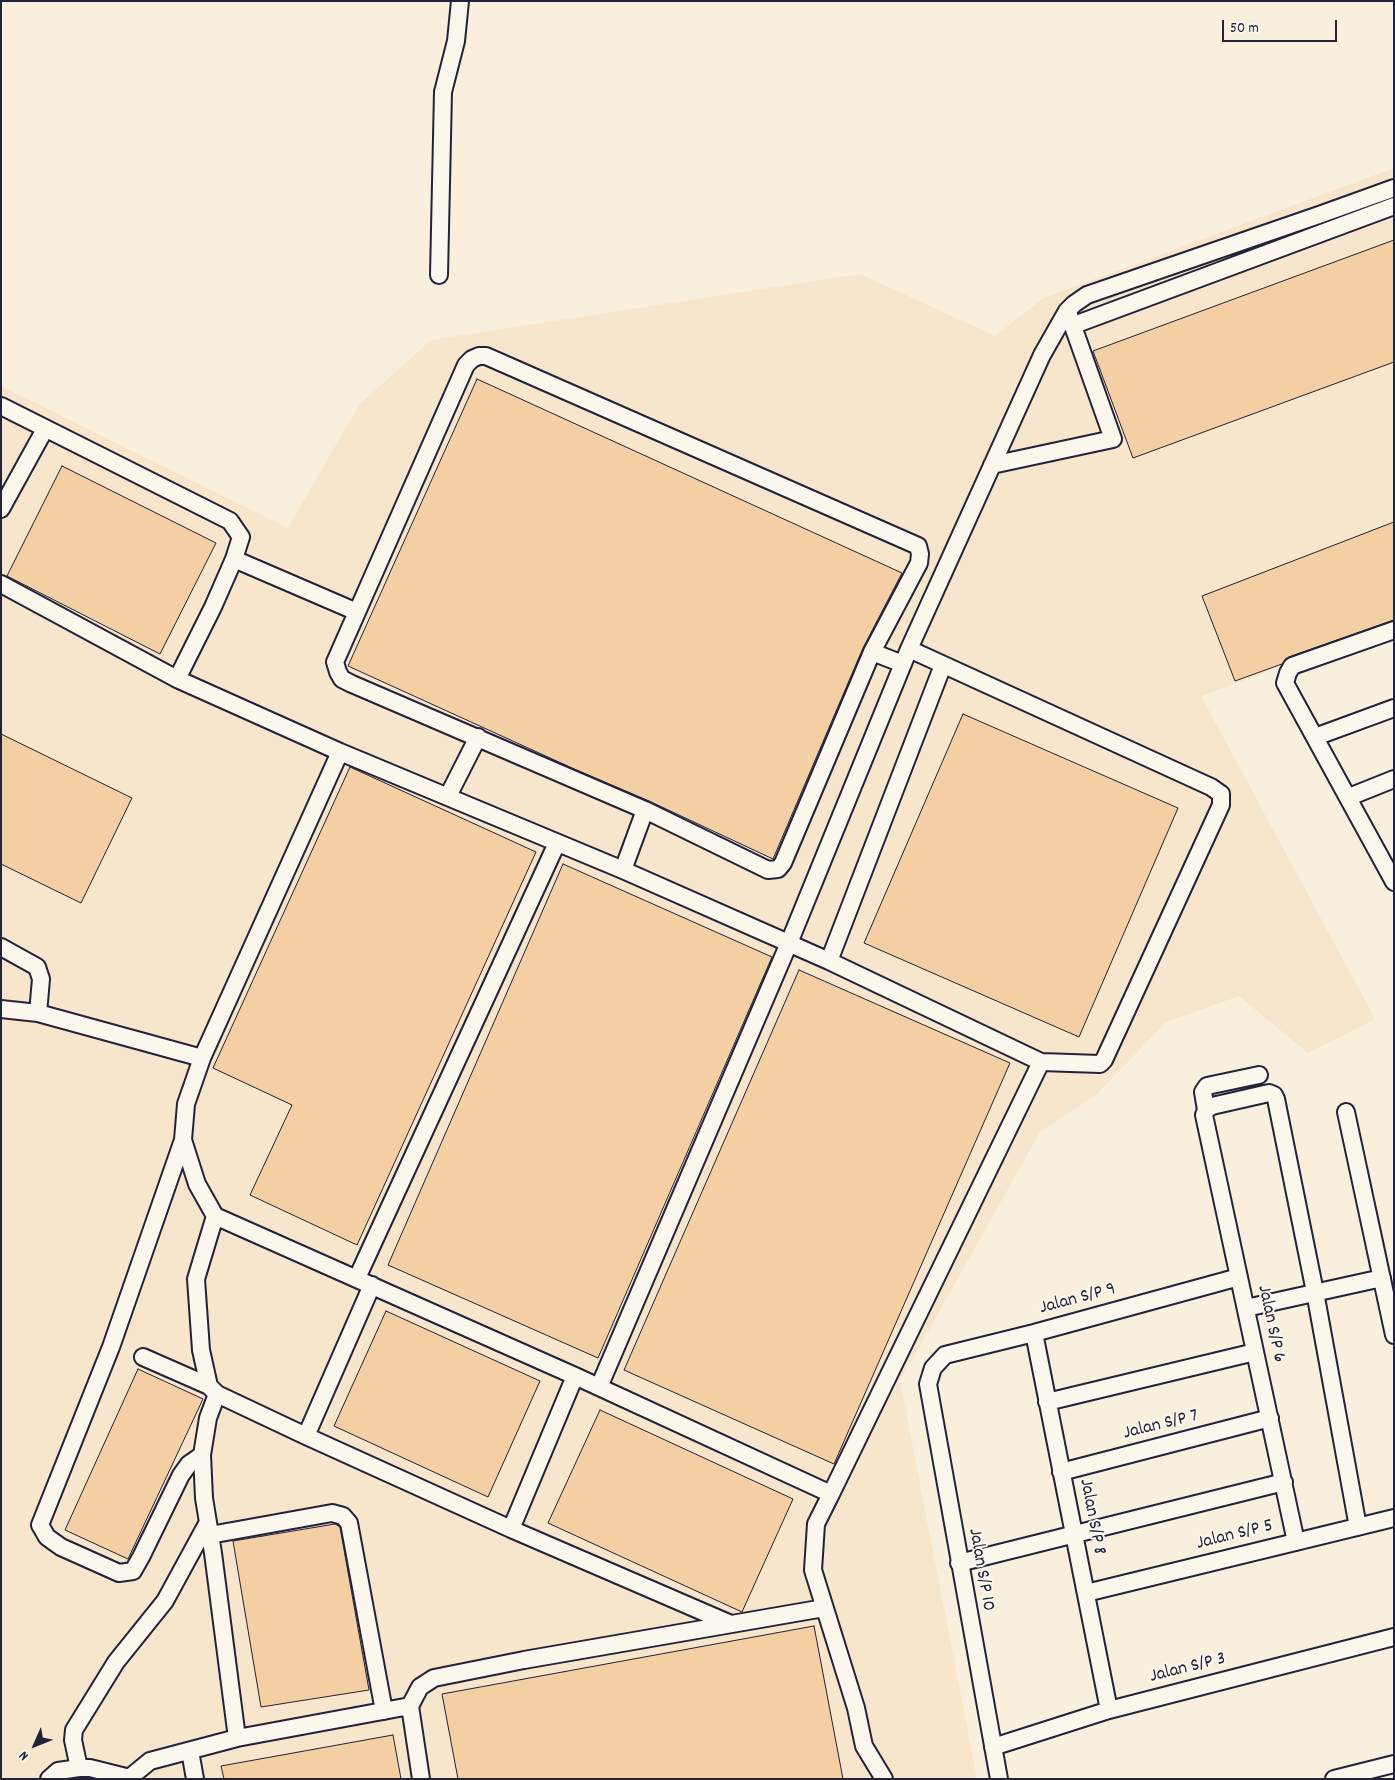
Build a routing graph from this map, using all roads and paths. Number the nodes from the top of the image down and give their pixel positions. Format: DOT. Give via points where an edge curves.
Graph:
graph roads {
  1 [pos="460,1"];
  2 [pos="1394,188"];
  3 [pos="1394,206"];
  4 [pos="439,275"];
  5 [pos="1071,318"];
  6 [pos="1,406"];
  7 [pos="45,429"];
  8 [pos="992,464"];
  9 [pos="1,509"];
  10 [pos="234,559"];
  11 [pos="1,584"];
  12 [pos="357,612"];
  13 [pos="1394,630"];
  14 [pos="872,652"];
  15 [pos="906,656"];
  16 [pos="943,665"];
  17 [pos="177,679"];
  18 [pos="1394,708"];
  19 [pos="478,737"];
  20 [pos="1316,737"];
  21 [pos="340,752"];
  22 [pos="1394,779"];
  23 [pos="448,796"];
  24 [pos="1349,797"];
  25 [pos="645,810"];
  26 [pos="557,843"];
  27 [pos="1389,863"];
  28 [pos="623,870"];
  29 [pos="1394,882"];
  30 [pos="789,943"];
  31 [pos="1,947"];
  32 [pos="829,961"];
  33 [pos="1,1009"];
  34 [pos="38,1013"];
  35 [pos="202,1058"];
  36 [pos="1041,1062"];
  37 [pos="1259,1075"];
  38 [pos="1205,1112"];
  39 [pos="1346,1112"];
  40 [pos="182,1140"];
  41 [pos="215,1216"];
  42 [pos="1385,1273"];
  43 [pos="1239,1277"];
  44 [pos="357,1278"];
  45 [pos="372,1285"];
  46 [pos="1315,1292"];
  47 [pos="1246,1308"];
  48 [pos="1034,1333"];
  49 [pos="1394,1335"];
  50 [pos="1255,1352"];
  51 [pos="143,1357"];
  52 [pos="933,1368"];
  53 [pos="575,1376"];
  54 [pos="599,1387"];
  55 [pos="213,1390"];
  56 [pos="1047,1402"];
  57 [pos="1270,1418"];
  58 [pos="306,1436"];
  59 [pos="202,1455"];
  60 [pos="1061,1472"];
  61 [pos="1284,1482"];
  62 [pos="830,1494"];
  63 [pos="1394,1518"];
  64 [pos="1358,1527"];
  65 [pos="209,1529"];
  66 [pos="511,1529"];
  67 [pos="1074,1535"];
  68 [pos="1296,1542"];
  69 [pos="959,1563"];
  70 [pos="1086,1593"];
  71 [pos="824,1608"];
  72 [pos="730,1624"];
  73 [pos="1394,1637"];
  74 [pos="410,1706"];
  75 [pos="1109,1710"];
  76 [pos="384,1711"];
  77 [pos="237,1738"];
  78 [pos="993,1747"];
  79 [pos="190,1751"];
  80 [pos="1394,1764"];
  81 [pos="79,1768"];
  82 [pos="129,1778"];
  83 [pos="49,1779"];
  84 [pos="195,1779"];
  85 [pos="421,1779"];
  86 [pos="884,1779"];
  87 [pos="998,1779"];
  88 [pos="1334,1779"];
  1 -- 4 [label="street" via="456,41 443,92"];
  2 -- 5 [label="street" via="1087,295 1074,304"];
  3 -- 5 [label="street"];
  5 -- 8 [label="street" via="1042,356"];
  5 -- 8 [label="street" via="1113,439"];
  6 -- 7 [label="street"];
  7 -- 9 [label="street"];
  7 -- 10 [label="street" via="230,521 241,537"];
  8 -- 15 [label="street"];
  10 -- 12 [label="street"];
  10 -- 17 [label="street"];
  11 -- 17 [label="street"];
  12 -- 14 [label="street" via="466,365 472,359 486,356 918,546 919,563"];
  12 -- 19 [label="street" via="335,662 342,679"];
  13 -- 20 [label="street" via="1292,666 1286,683"];
  14 -- 15 [label="street"];
  14 -- 25 [label="street" via="784,863 778,869 768,870"];
  15 -- 16 [label="street"];
  15 -- 30 [label="street"];
  16 -- 32 [label="street"];
  16 -- 36 [label="street" via="1221,794 1221,805 1104,1060 1092,1065"];
  17 -- 21 [label="street"];
  18 -- 20 [label="street"];
  19 -- 23 [label="street"];
  19 -- 25 [label="street"];
  20 -- 24 [label="street"];
  21 -- 23 [label="street"];
  21 -- 35 [label="street"];
  22 -- 24 [label="street"];
  23 -- 26 [label="street"];
  24 -- 27 [label="street"];
  25 -- 28 [label="street"];
  26 -- 28 [label="street"];
  26 -- 44 [label="street"];
  27 -- 29 [label="street"];
  28 -- 30 [label="street"];
  30 -- 32 [label="street"];
  30 -- 54 [label="street"];
  31 -- 34 [label="street" via="37,967 42,979"];
  32 -- 36 [label="street"];
  33 -- 34 [label="street"];
  34 -- 35 [label="street"];
  35 -- 40 [label="street" via="186,1104"];
  36 -- 62 [label="street"];
  37 -- 38 [label="street, Jalan S/P 6" via="1207,1086 1203,1092"];
  38 -- 43 [label="street, Jalan S/P 6"];
  38 -- 46 [label="street" via="1212,1106 1269,1093 1274,1095"];
  39 -- 42 [label="street"];
  40 -- 41 [label="street" via="197,1184"];
  40 -- 59 [label="street" via="112,1347 40,1525 47,1537 61,1548 119,1573 132,1571 181,1475"];
  41 -- 44 [label="street"];
  41 -- 55 [label="street" via="196,1279 201,1350"];
  42 -- 46 [label="street"];
  42 -- 49 [label="street"];
  43 -- 47 [label="street, Jalan S/P 6"];
  43 -- 48 [label="street, Jalan S/P 9"];
  44 -- 45 [label="street"];
  45 -- 53 [label="street"];
  45 -- 58 [label="street"];
  46 -- 47 [label="street"];
  46 -- 64 [label="street"];
  47 -- 50 [label="street, Jalan S/P 6"];
  48 -- 52 [label="street, Jalan S/P 9" via="945,1354"];
  48 -- 56 [label="street, Jalan S/P 8"];
  50 -- 56 [label="street"];
  50 -- 57 [label="street, Jalan S/P 6"];
  51 -- 55 [label="street"];
  52 -- 69 [label="street, Jalan S/P 10" via="928,1384"];
  53 -- 54 [label="street"];
  53 -- 66 [label="street"];
  54 -- 62 [label="street"];
  55 -- 58 [label="street"];
  55 -- 59 [label="street"];
  56 -- 60 [label="street, Jalan S/P 8"];
  57 -- 60 [label="street, Jalan S/P 7"];
  57 -- 61 [label="street, Jalan S/P 6"];
  58 -- 66 [label="street"];
  59 -- 65 [label="street"];
  60 -- 67 [label="street, Jalan S/P 8"];
  61 -- 67 [label="street"];
  61 -- 68 [label="street, Jalan S/P 6"];
  62 -- 71 [label="street" via="816,1524 814,1570"];
  63 -- 64 [label="street, Jalan S/P 5"];
  64 -- 68 [label="street, Jalan S/P 5"];
  65 -- 76 [label="street" via="332,1513 343,1516 349,1523"];
  65 -- 77 [label="street"];
  65 -- 81 [label="street" via="165,1601 116,1662 74,1730 72,1740"];
  66 -- 72 [label="street"];
  67 -- 69 [label="street"];
  67 -- 70 [label="street, Jalan S/P 8"];
  68 -- 70 [label="street, Jalan S/P 5"];
  69 -- 78 [label="street, Jalan S/P 10"];
  70 -- 75 [label="street, Jalan S/P 8"];
  71 -- 72 [label="street"];
  71 -- 86 [label="street" via="856,1708 864,1746"];
  72 -- 74 [label="street" via="434,1678 420,1687"];
  73 -- 75 [label="street, Jalan S/P 3"];
  74 -- 76 [label="street"];
  74 -- 85 [label="street"];
  75 -- 78 [label="street, Jalan S/P 3"];
  76 -- 77 [label="street"];
  77 -- 79 [label="street"];
  78 -- 87 [label="street, Jalan S/P 10"];
  79 -- 82 [label="street" via="150,1761"];
  79 -- 84 [label="street"];
  80 -- 88 [label="street"];
  81 -- 82 [label="street"];
  81 -- 83 [label="street" via="58,1771"];
}
